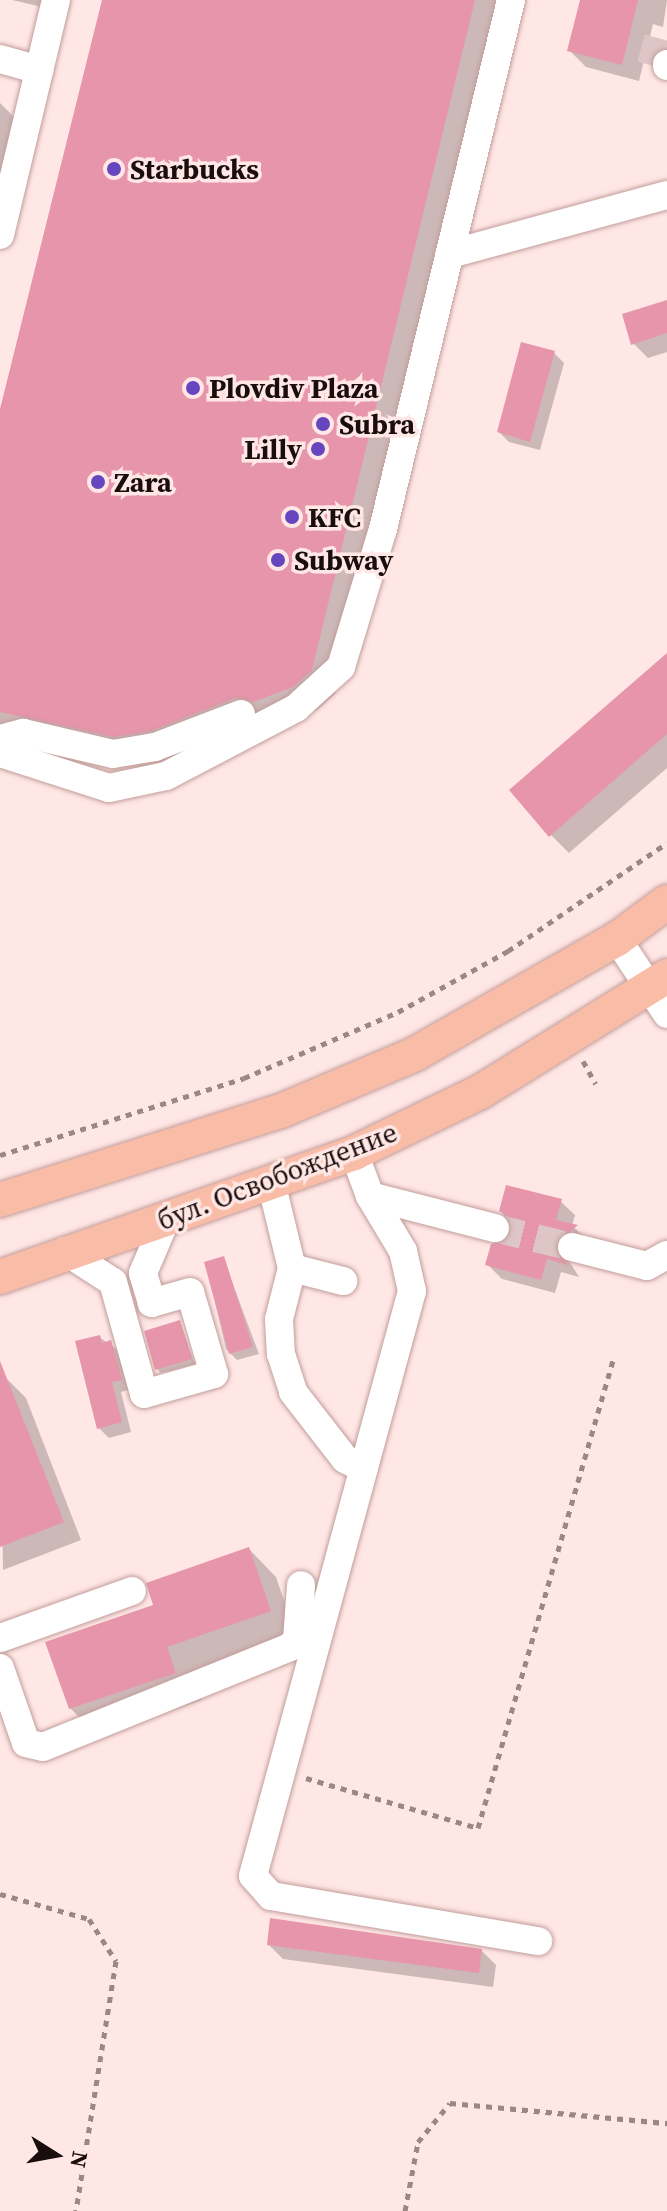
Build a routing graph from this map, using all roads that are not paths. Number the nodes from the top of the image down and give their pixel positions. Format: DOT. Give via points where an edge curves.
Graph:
graph roads {
  1 [pos="56,0"];
  2 [pos="511,0"];
  3 [pos="0,59"];
  4 [pos="40,70"];
  5 [pos="667,195"];
  6 [pos="0,235"];
  7 [pos="450,254"];
  8 [pos="241,714"];
  9 [pos="0,739"];
  10 [pos="0,753"];
  11 [pos="667,902"];
  12 [pos="617,939"];
  13 [pos="661,993"];
  14 [pos="354,1153"];
  15 [pos="271,1182"];
  16 [pos="370,1196"];
  17 [pos="0,1200"];
  18 [pos="166,1219"];
  19 [pos="495,1228"];
  20 [pos="572,1247"];
  21 [pos="65,1251"];
  22 [pos="667,1255"];
  23 [pos="292,1268"];
  24 [pos="0,1277"];
  25 [pos="343,1281"];
  26 [pos="364,1469"];
  27 [pos="301,1585"];
  28 [pos="132,1591"];
  29 [pos="0,1638"];
  30 [pos="0,1668"];
  31 [pos="538,1941"];
  1 -- 4 [label="street"];
  2 -- 7 [label="street"];
  3 -- 4 [label="street"];
  4 -- 6 [label="street"];
  5 -- 7 [label="street"];
  7 -- 10 [label="street" via="383,529 341,667 296,708 166,776 109,788"];
  8 -- 9 [label="street" via="155,747 113,754 23,733"];
  11 -- 12 [label="main road"];
  12 -- 13 [label="street"];
  12 -- 17 [label="main road" via="415,1054 281,1111"];
  13 -- 14 [label="main road, бул. Освобождение" via="480,1092"];
  14 -- 15 [label="main road, бул. Освобождение"];
  14 -- 16 [label="street"];
  15 -- 18 [label="main road, бул. Освобождение"];
  15 -- 23 [label="street"];
  16 -- 19 [label="street"];
  16 -- 26 [label="street" via="403,1251 412,1291"];
  18 -- 21 [label="main road, бул. Освобождение"];
  18 -- 21 [label="street" via="143,1273 152,1303 190,1292 214,1374 144,1394 113,1282"];
  20 -- 22 [label="street" via="647,1266"];
  21 -- 24 [label="main road, бул. Освобождение"];
  23 -- 25 [label="street"];
  23 -- 26 [label="street" via="279,1319 281,1354 293,1392 345,1459"];
  26 -- 31 [label="street" via="253,1876 271,1896"];
  27 -- 30 [label="street" via="294,1645 43,1747 26,1743"];
  28 -- 29 [label="street"];
}
